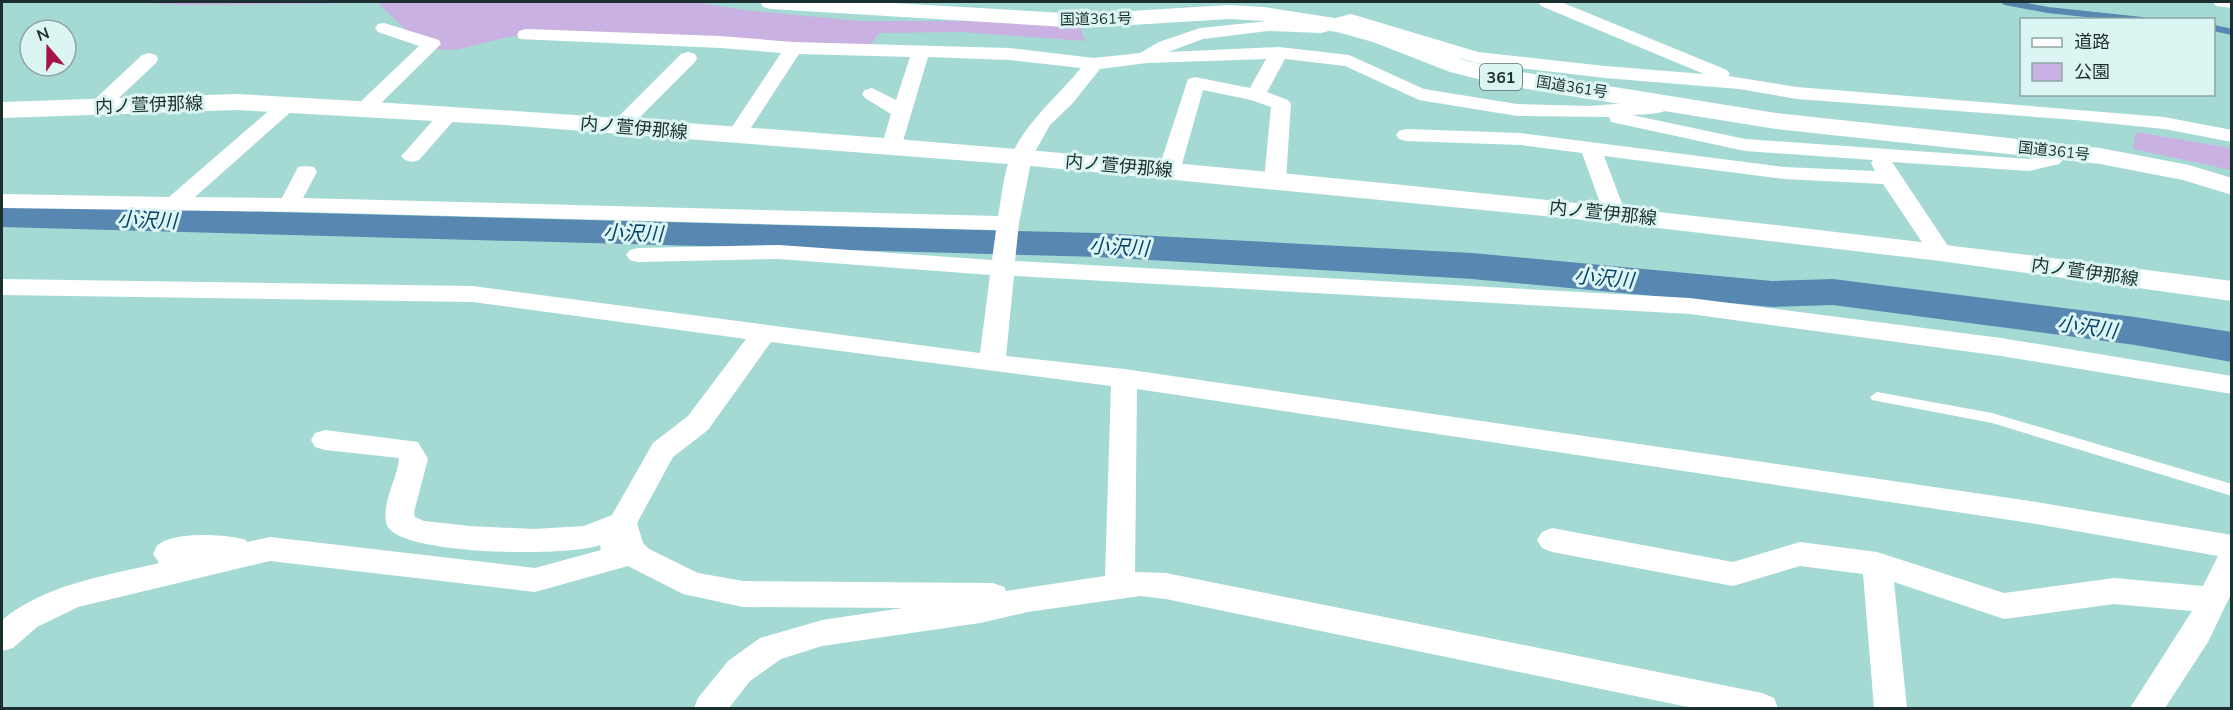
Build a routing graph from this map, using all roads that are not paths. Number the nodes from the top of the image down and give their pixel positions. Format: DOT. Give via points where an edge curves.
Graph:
graph roads {
  1 [pos="771,2"];
  2 [pos="1547,2"];
  3 [pos="2222,2"];
  4 [pos="2232,3"];
  5 [pos="1339,25"];
  6 [pos="384,28"];
  7 [pos="526,34"];
  8 [pos="793,48"];
  9 [pos="921,51"];
  10 [pos="1279,53"];
  11 [pos="687,58"];
  12 [pos="1146,58"];
  13 [pos="149,59"];
  14 [pos="1094,64"];
  15 [pos="1739,83"];
  16 [pos="872,94"];
  17 [pos="1256,95"];
  18 [pos="1667,103"];
  19 [pos="99,106"];
  20 [pos="286,106"];
  21 [pos="2,110"];
  22 [pos="363,110"];
  23 [pos="1517,110"];
  24 [pos="902,112"];
  25 [pos="1589,112"];
  26 [pos="448,115"];
  27 [pos="620,126"];
  28 [pos="1406,135"];
  29 [pos="736,136"];
  30 [pos="2232,136"];
  31 [pos="1521,139"];
  32 [pos="891,148"];
  33 [pos="1591,148"];
  34 [pos="2061,151"];
  35 [pos="1878,155"];
  36 [pos="412,156"];
  37 [pos="1021,157"];
  38 [pos="1169,171"];
  39 [pos="306,172"];
  40 [pos="1890,178"];
  41 [pos="1275,180"];
  42 [pos="2232,187"];
  43 [pos="2,201"];
  44 [pos="175,203"];
  45 [pos="289,205"];
  46 [pos="1615,214"];
  47 [pos="1008,225"];
  48 [pos="1940,252"];
  49 [pos="638,255"];
  50 [pos="1003,268"];
  51 [pos="2,287"];
  52 [pos="2232,291"];
  53 [pos="764,333"];
  54 [pos="992,363"];
  55 [pos="1124,378"];
  56 [pos="2232,385"];
  57 [pos="1877,397"];
  58 [pos="325,440"];
  59 [pos="2232,490"];
  60 [pos="615,525"];
  61 [pos="1552,540"];
  62 [pos="2232,547"];
  63 [pos="270,549"];
  64 [pos="168,554"];
  65 [pos="2232,558"];
  66 [pos="1877,564"];
  67 [pos="1120,587"];
  68 [pos="1028,599"];
  69 [pos="2212,600"];
  70 [pos="2,638"];
  71 [pos="710,708"];
  72 [pos="1762,708"];
  73 [pos="1890,708"];
  74 [pos="2147,708"];
  1 -- 5 [label="main road, 国道361号 / 361" via="1082,21 1229,12"];
  2 -- 15 [label="street"];
  3 -- 4 [label="street"];
  5 -- 12 [label="street" via="1268,26 1200,34"];
  5 -- 15 [label="street" via="1351,20 1476,57"];
  5 -- 18 [label="main road, 国道361号 / 361" via="1459,67"];
  6 -- 22 [label="street" via="432,44"];
  7 -- 8 [label="street"];
  8 -- 9 [label="street"];
  8 -- 29 [label="street"];
  9 -- 14 [label="street" via="1009,54"];
  9 -- 24 [label="street"];
  10 -- 12 [label="street"];
  10 -- 17 [label="street"];
  10 -- 23 [label="street" via="1349,61 1419,94"];
  11 -- 27 [label="street"];
  12 -- 14 [label="street"];
  13 -- 19 [label="street"];
  14 -- 37 [label="street" via="1042,122"];
  15 -- 30 [label="street" via="1797,93 2164,123"];
  16 -- 24 [label="street"];
  17 -- 38 [label="street" via="1195,84"];
  17 -- 41 [label="street" via="1281,104"];
  18 -- 25 [label="street"];
  18 -- 34 [label="main road, 国道361号 / 361" via="1776,122"];
  19 -- 20 [label="main road, 内ノ萱伊那線" via="236,102"];
  19 -- 21 [label="main road, 内ノ萱伊那線"];
  20 -- 22 [label="main road, 内ノ萱伊那線"];
  20 -- 44 [label="street"];
  22 -- 26 [label="main road, 内ノ萱伊那線"];
  23 -- 25 [label="street"];
  23 -- 31 [label="street"];
  24 -- 32 [label="street"];
  25 -- 35 [label="street" via="1745,145"];
  26 -- 27 [label="main road, 内ノ萱伊那線"];
  26 -- 36 [label="street"];
  27 -- 29 [label="main road, 内ノ萱伊那線"];
  28 -- 31 [label="street"];
  29 -- 32 [label="main road, 内ノ萱伊那線"];
  31 -- 33 [label="street"];
  32 -- 37 [label="main road, 内ノ萱伊那線"];
  33 -- 40 [label="street" via="1784,173"];
  33 -- 46 [label="street"];
  34 -- 35 [label="street" via="2052,160 2029,165"];
  34 -- 42 [label="main road, 国道361号 / 361" via="2144,163"];
  35 -- 40 [label="street"];
  37 -- 38 [label="main road, 内ノ萱伊那線"];
  37 -- 47 [label="street"];
  38 -- 41 [label="main road, 内ノ萱伊那線"];
  39 -- 45 [label="street"];
  40 -- 48 [label="street"];
  41 -- 46 [label="main road, 内ノ萱伊那線"];
  43 -- 44 [label="street"];
  44 -- 45 [label="street"];
  45 -- 47 [label="street"];
  46 -- 48 [label="main road, 内ノ萱伊那線"];
  47 -- 50 [label="street"];
  48 -- 52 [label="main road, 内ノ萱伊那線"];
  49 -- 50 [label="street" via="779,252"];
  50 -- 54 [label="street"];
  50 -- 56 [label="street" via="1690,306 2001,347"];
  51 -- 53 [label="street" via="473,294"];
  53 -- 54 [label="street"];
  53 -- 60 [label="street" via="698,423 663,450"];
  54 -- 55 [label="street"];
  55 -- 62 [label="street" via="2030,512"];
  55 -- 67 [label="street"];
  57 -- 59 [label="lane" via="1992,418"];
  58 -- 60 [label="street" via="408,450 414,459 400,512 401,523 420,532 534,541 587,538"];
  60 -- 63 [label="street" via="618,557 535,580"];
  60 -- 68 [label="street" via="638,557 694,585 717,590 743,594 980,595"];
  61 -- 66 [label="street" via="1733,574 1800,554"];
  63 -- 64 [label="street" via="191,547"];
  63 -- 70 [label="street" via="72,596 26,618"];
  65 -- 69 [label="street"];
  66 -- 69 [label="street" via="2004,606 2115,591"];
  66 -- 73 [label="street"];
  67 -- 68 [label="street"];
  67 -- 72 [label="street" via="1166,586"];
  68 -- 71 [label="street" via="980,610 822,633 771,648 739,672"];
  69 -- 74 [label="street" via="2198,633"];
}
